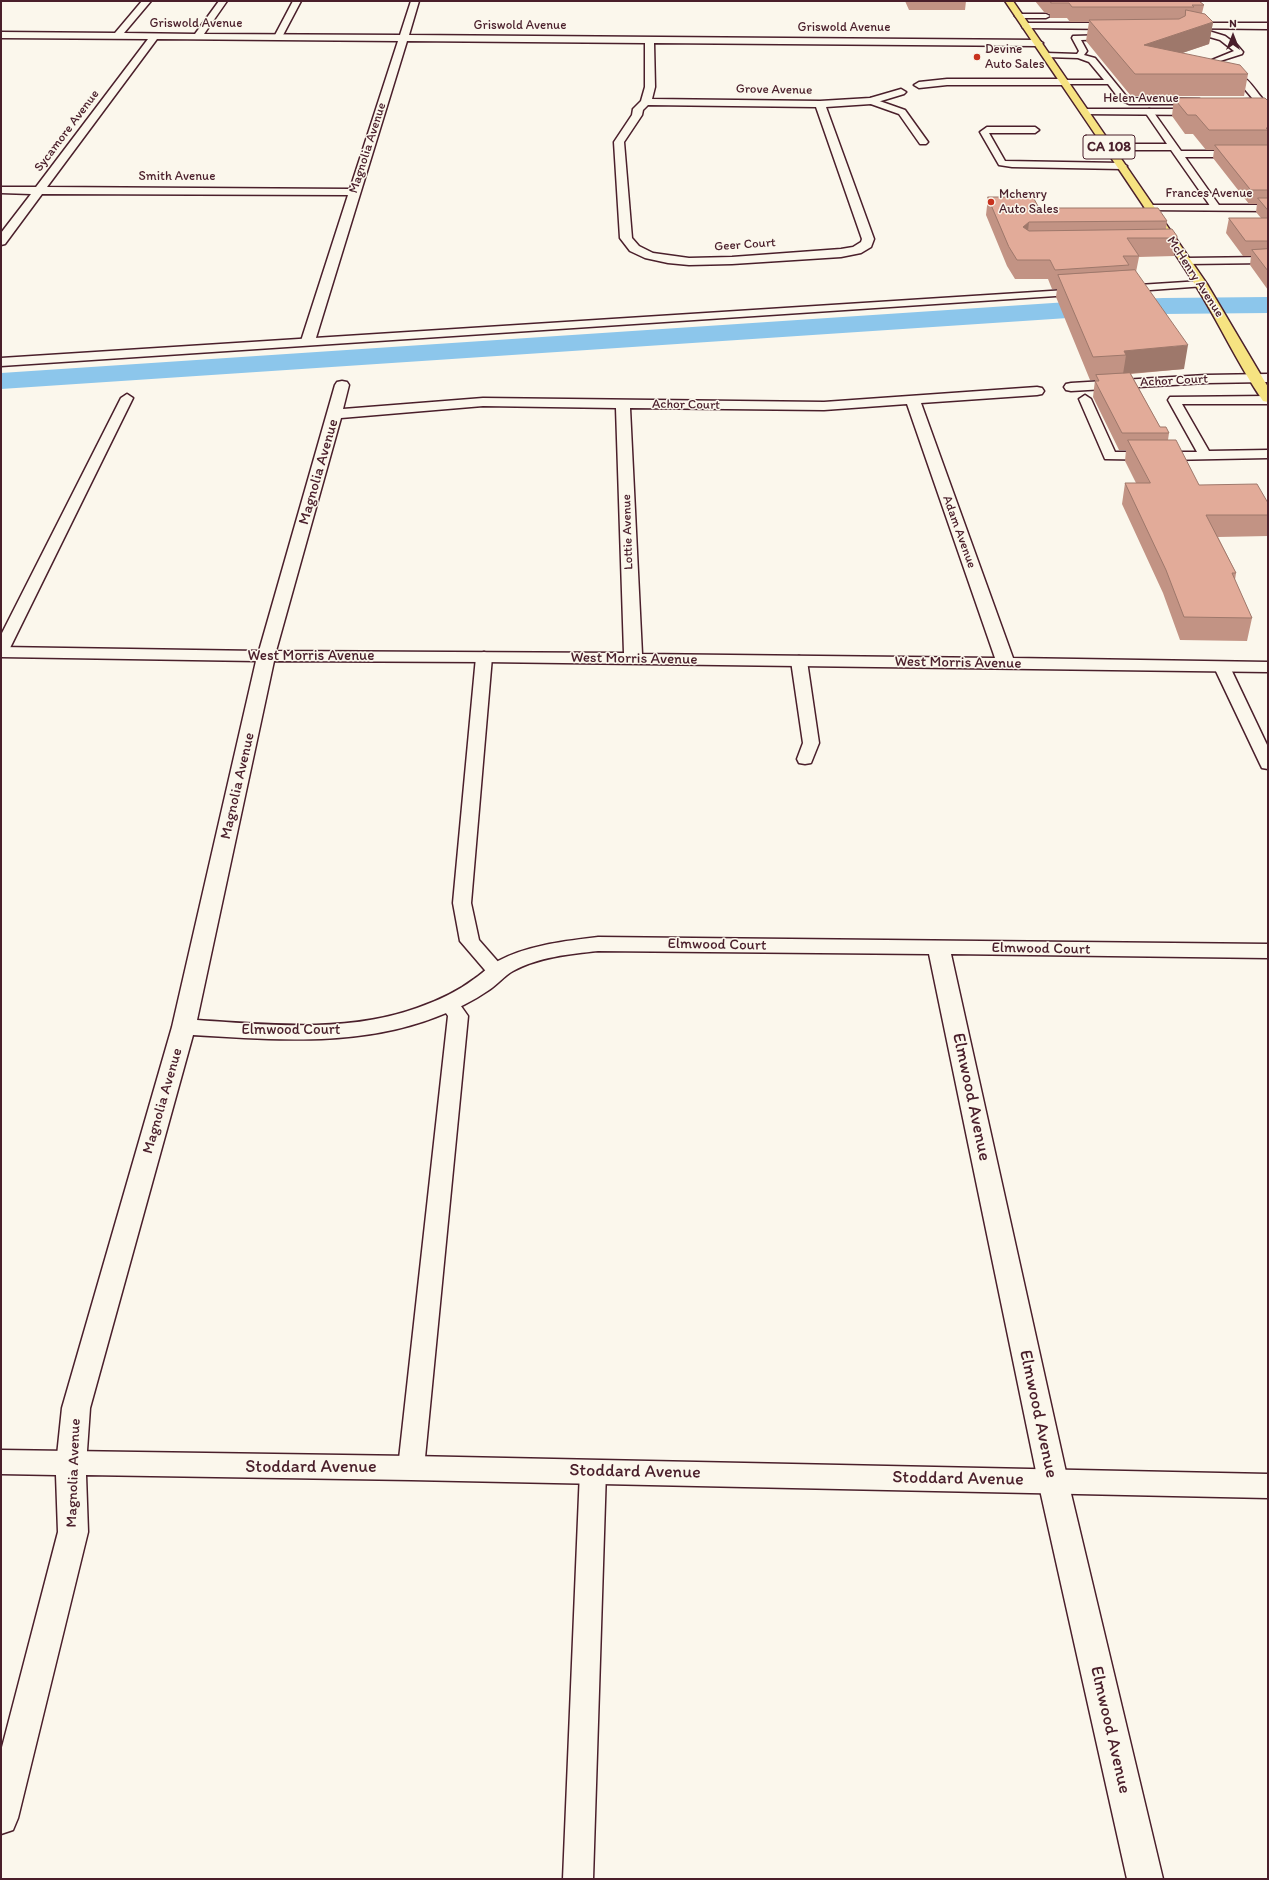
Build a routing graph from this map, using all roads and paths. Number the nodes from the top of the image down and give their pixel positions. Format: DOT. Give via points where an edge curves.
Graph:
graph roads {
  1 [pos="147,1"];
  2 [pos="223,1"];
  3 [pos="297,1"];
  4 [pos="415,1"];
  5 [pos="1009,1"];
  6 [pos="1019,16"];
  7 [pos="1046,16"];
  8 [pos="1026,26"];
  9 [pos="1128,26"];
  10 [pos="1268,26"];
  11 [pos="1178,27"];
  12 [pos="1,35"];
  13 [pos="117,36"];
  14 [pos="154,36"];
  15 [pos="198,36"];
  16 [pos="278,37"];
  17 [pos="1122,37"];
  18 [pos="404,38"];
  19 [pos="649,40"];
  20 [pos="1038,43"];
  21 [pos="1046,55"];
  22 [pos="1079,56"];
  23 [pos="1065,82"];
  24 [pos="1108,82"];
  25 [pos="919,85"];
  26 [pos="901,92"];
  27 [pos="871,101"];
  28 [pos="646,102"];
  29 [pos="1208,102"];
  30 [pos="1224,102"];
  31 [pos="820,104"];
  32 [pos="1086,112"];
  33 [pos="1149,112"];
  34 [pos="1212,112"];
  35 [pos="1035,130"];
  36 [pos="923,142"];
  37 [pos="1109,147"];
  38 [pos="1178,154"];
  39 [pos="1268,154"];
  40 [pos="1268,162"];
  41 [pos="1122,166"];
  42 [pos="1,190"];
  43 [pos="40,190"];
  44 [pos="354,192"];
  45 [pos="1150,208"];
  46 [pos="1216,208"];
  47 [pos="1268,208"];
  48 [pos="1,241"];
  49 [pos="1160,244"];
  50 [pos="1174,244"];
  51 [pos="1268,260"];
  52 [pos="1186,261"];
  53 [pos="1204,289"];
  54 [pos="1113,290"];
  55 [pos="1090,291"];
  56 [pos="308,341"];
  57 [pos="1,362"];
  58 [pos="1254,378"];
  59 [pos="1268,378"];
  60 [pos="1163,382"];
  61 [pos="342,385"];
  62 [pos="1071,387"];
  63 [pos="1037,391"];
  64 [pos="127,398"];
  65 [pos="1085,399"];
  66 [pos="1268,399"];
  67 [pos="913,400"];
  68 [pos="1174,400"];
  69 [pos="623,404"];
  70 [pos="335,414"];
  71 [pos="1268,454"];
  72 [pos="1205,455"];
  73 [pos="1176,456"];
  74 [pos="1116,464"];
  75 [pos="1,651"];
  76 [pos="266,656"];
  77 [pos="484,657"];
  78 [pos="633,659"];
  79 [pos="799,661"];
  80 [pos="1006,664"];
  81 [pos="1222,667"];
  82 [pos="1268,667"];
  83 [pos="805,759"];
  84 [pos="1268,764"];
  85 [pos="939,948"];
  86 [pos="1268,952"];
  87 [pos="497,972"];
  88 [pos="449,1003"];
  89 [pos="184,1027"];
  90 [pos="1,1462"];
  91 [pos="71,1465"];
  92 [pos="411,1468"];
  93 [pos="593,1471"];
  94 [pos="1052,1481"];
  95 [pos="1268,1486"];
  96 [pos="1,1818"];
  97 [pos="578,1879"];
  98 [pos="1145,1879"];
  1 -- 13 [label="street"];
  2 -- 15 [label="street"];
  3 -- 16 [label="lane"];
  4 -- 18 [label="street, Magnolia Avenue"];
  5 -- 6 [label="main road, McHenry Avenue / CA 108"];
  6 -- 7 [label="lane"];
  6 -- 8 [label="main road, McHenry Avenue / CA 108"];
  8 -- 9 [label="street"];
  8 -- 20 [label="main road, McHenry Avenue / CA 108"];
  10 -- 11 [label="street"];
  11 -- 30 [label="lane" via="1220,37 1235,44 1239,52 1216,60 1216,66 1222,71 1240,77 1259,100"];
  12 -- 13 [label="street, Griswold Avenue"];
  13 -- 14 [label="street, Griswold Avenue"];
  14 -- 15 [label="street, Griswold Avenue"];
  14 -- 43 [label="street, Sycamore Avenue"];
  15 -- 16 [label="street, Griswold Avenue"];
  16 -- 18 [label="street, Griswold Avenue"];
  17 -- 22 [label="lane" via="1076,38 1083,51"];
  18 -- 19 [label="street, Griswold Avenue"];
  18 -- 44 [label="street, Magnolia Avenue"];
  19 -- 20 [label="street, Griswold Avenue"];
  19 -- 28 [label="street" via="650,87"];
  20 -- 21 [label="main road, McHenry Avenue / CA 108"];
  21 -- 22 [label="lane"];
  21 -- 23 [label="main road, McHenry Avenue / CA 108"];
  22 -- 24 [label="lane" via="1092,60"];
  23 -- 24 [label="lane"];
  23 -- 25 [label="street" via="948,82"];
  23 -- 32 [label="main road, McHenry Avenue / CA 108"];
  24 -- 29 [label="lane" via="1129,101"];
  26 -- 27 [label="street, Grove Avenue"];
  27 -- 31 [label="street, Grove Avenue"];
  27 -- 36 [label="lane" via="902,112"];
  28 -- 31 [label="street, Grove Avenue"];
  28 -- 31 [label="street, Geer Court" via="638,109 637,115 619,142 626,238 632,247 643,253 689,262 841,253 857,250 867,244 868,239"];
  32 -- 33 [label="street, Helen Avenue"];
  32 -- 37 [label="main road, McHenry Avenue / CA 108"];
  33 -- 34 [label="street, Helen Avenue"];
  33 -- 38 [label="lane"];
  35 -- 41 [label="lane" via="984,132 1002,163"];
  37 -- 38 [label="lane"];
  37 -- 41 [label="main road, McHenry Avenue / CA 108"];
  38 -- 39 [label="lane"];
  38 -- 40 [label="lane"];
  38 -- 46 [label="lane"];
  41 -- 45 [label="main road, McHenry Avenue / CA 108"];
  42 -- 43 [label="street, Smith Avenue"];
  43 -- 44 [label="street, Smith Avenue"];
  43 -- 48 [label="street, Sycamore Avenue"];
  44 -- 56 [label="street, Magnolia Avenue"];
  45 -- 46 [label="street, Frances Avenue"];
  45 -- 50 [label="main road, McHenry Avenue / CA 108"];
  46 -- 47 [label="street, Frances Avenue"];
  49 -- 50 [label="lane"];
  50 -- 52 [label="main road, McHenry Avenue / CA 108"];
  51 -- 52 [label="lane"];
  52 -- 53 [label="main road, McHenry Avenue / CA 108"];
  53 -- 54 [label="lane"];
  53 -- 58 [label="main road, McHenry Avenue / CA 108"];
  55 -- 56 [label="lane"];
  56 -- 57 [label="lane"];
  58 -- 59 [label="street, Achor Court"];
  58 -- 60 [label="street, Achor Court"];
  58 -- 66 [label="main road, McHenry Avenue / CA 108"];
  60 -- 62 [label="street, Achor Court"];
  60 -- 68 [label="lane"];
  61 -- 70 [label="street, Magnolia Avenue"];
  63 -- 67 [label="street, Achor Court"];
  64 -- 75 [label="lane"];
  65 -- 73 [label="lane" via="1110,456"];
  66 -- 68 [label="lane"];
  67 -- 69 [label="street, Achor Court" via="824,406"];
  67 -- 80 [label="street, Adam Avenue"];
  68 -- 72 [label="lane"];
  69 -- 70 [label="street, Achor Court" via="483,402"];
  69 -- 78 [label="street, Lottie Avenue"];
  70 -- 76 [label="street, Magnolia Avenue"];
  71 -- 72 [label="lane"];
  72 -- 73 [label="lane"];
  73 -- 74 [label="lane" via="1164,465"];
  75 -- 76 [label="street, West Morris Avenue"];
  76 -- 77 [label="street, West Morris Avenue"];
  76 -- 89 [label="street, Magnolia Avenue"];
  77 -- 78 [label="street, West Morris Avenue"];
  77 -- 87 [label="lane" via="462,903 470,941"];
  78 -- 79 [label="street, West Morris Avenue"];
  79 -- 80 [label="street, West Morris Avenue"];
  79 -- 83 [label="lane" via="811,743"];
  80 -- 81 [label="street, West Morris Avenue"];
  81 -- 82 [label="street, West Morris Avenue"];
  81 -- 84 [label="lane"];
  85 -- 86 [label="street, Elmwood Court"];
  85 -- 87 [label="street, Elmwood Court" via="598,944 561,948 526,958"];
  85 -- 94 [label="street, Elmwood Avenue"];
  87 -- 88 [label="street, Elmwood Court" via="479,987"];
  88 -- 89 [label="street, Elmwood Court" via="407,1019 361,1029 314,1033"];
  88 -- 92 [label="lane" via="458,1016"];
  89 -- 91 [label="street, Magnolia Avenue" via="76,1408"];
  90 -- 91 [label="street, Stoddard Avenue"];
  91 -- 92 [label="street, Stoddard Avenue"];
  91 -- 96 [label="street, Magnolia Avenue" via="73,1532"];
  92 -- 93 [label="street, Stoddard Avenue"];
  93 -- 94 [label="street, Stoddard Avenue"];
  93 -- 97 [label="lane"];
  94 -- 95 [label="street, Stoddard Avenue"];
  94 -- 98 [label="street, Elmwood Avenue"];
}
